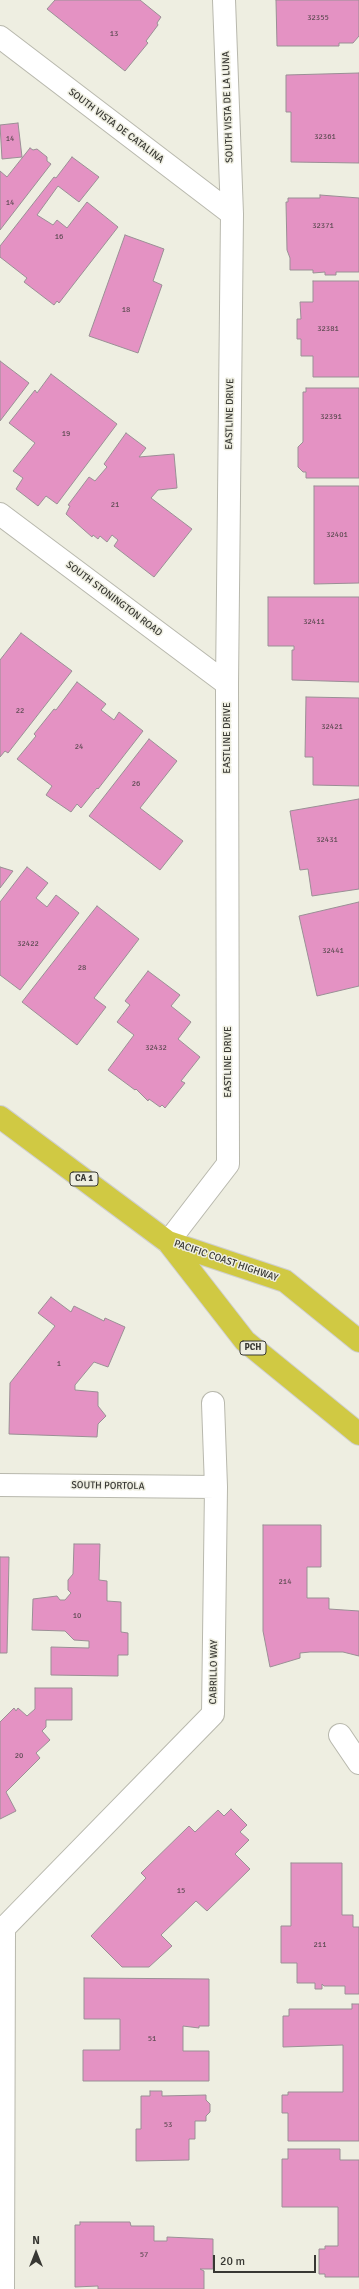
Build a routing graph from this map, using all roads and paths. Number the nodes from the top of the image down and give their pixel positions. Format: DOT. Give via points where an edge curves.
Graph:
graph roads {
  1 [pos="224,0"];
  2 [pos="0,37"];
  3 [pos="232,214"];
  4 [pos="0,514"];
  5 [pos="227,684"];
  6 [pos="0,1117"];
  7 [pos="168,1242"];
  8 [pos="359,1341"];
  9 [pos="213,1403"];
  10 [pos="359,1434"];
  11 [pos="0,1485"];
  12 [pos="216,1487"];
  13 [pos="340,1735"];
  14 [pos="359,1763"];
  15 [pos="2,1928"];
  16 [pos="3,2289"];
  1 -- 3 [label="street, SOUTH VISTA DE LA LUNA"];
  2 -- 3 [label="street, SOUTH VISTA DE CATALINA"];
  3 -- 5 [label="street, EASTLINE DRIVE"];
  4 -- 5 [label="street, SOUTH STONINGTON ROAD"];
  5 -- 7 [label="street, EASTLINE DRIVE" via="228,1164"];
  6 -- 7 [label="highway, PACIFIC COAST HIGHWAY / CA 1"];
  7 -- 8 [label="highway, PACIFIC COAST HIGHWAY" via="285,1281"];
  7 -- 10 [label="highway, PACIFIC COAST HIGHWAY / PCH" via="245,1341"];
  9 -- 12 [label="street, CABRILLO WAY"];
  11 -- 12 [label="street, SOUTH PORTOLA"];
  12 -- 15 [label="street, CABRILLO WAY" via="213,1714"];
  13 -- 14 [label="street"];
  15 -- 16 [label="street"];
}
